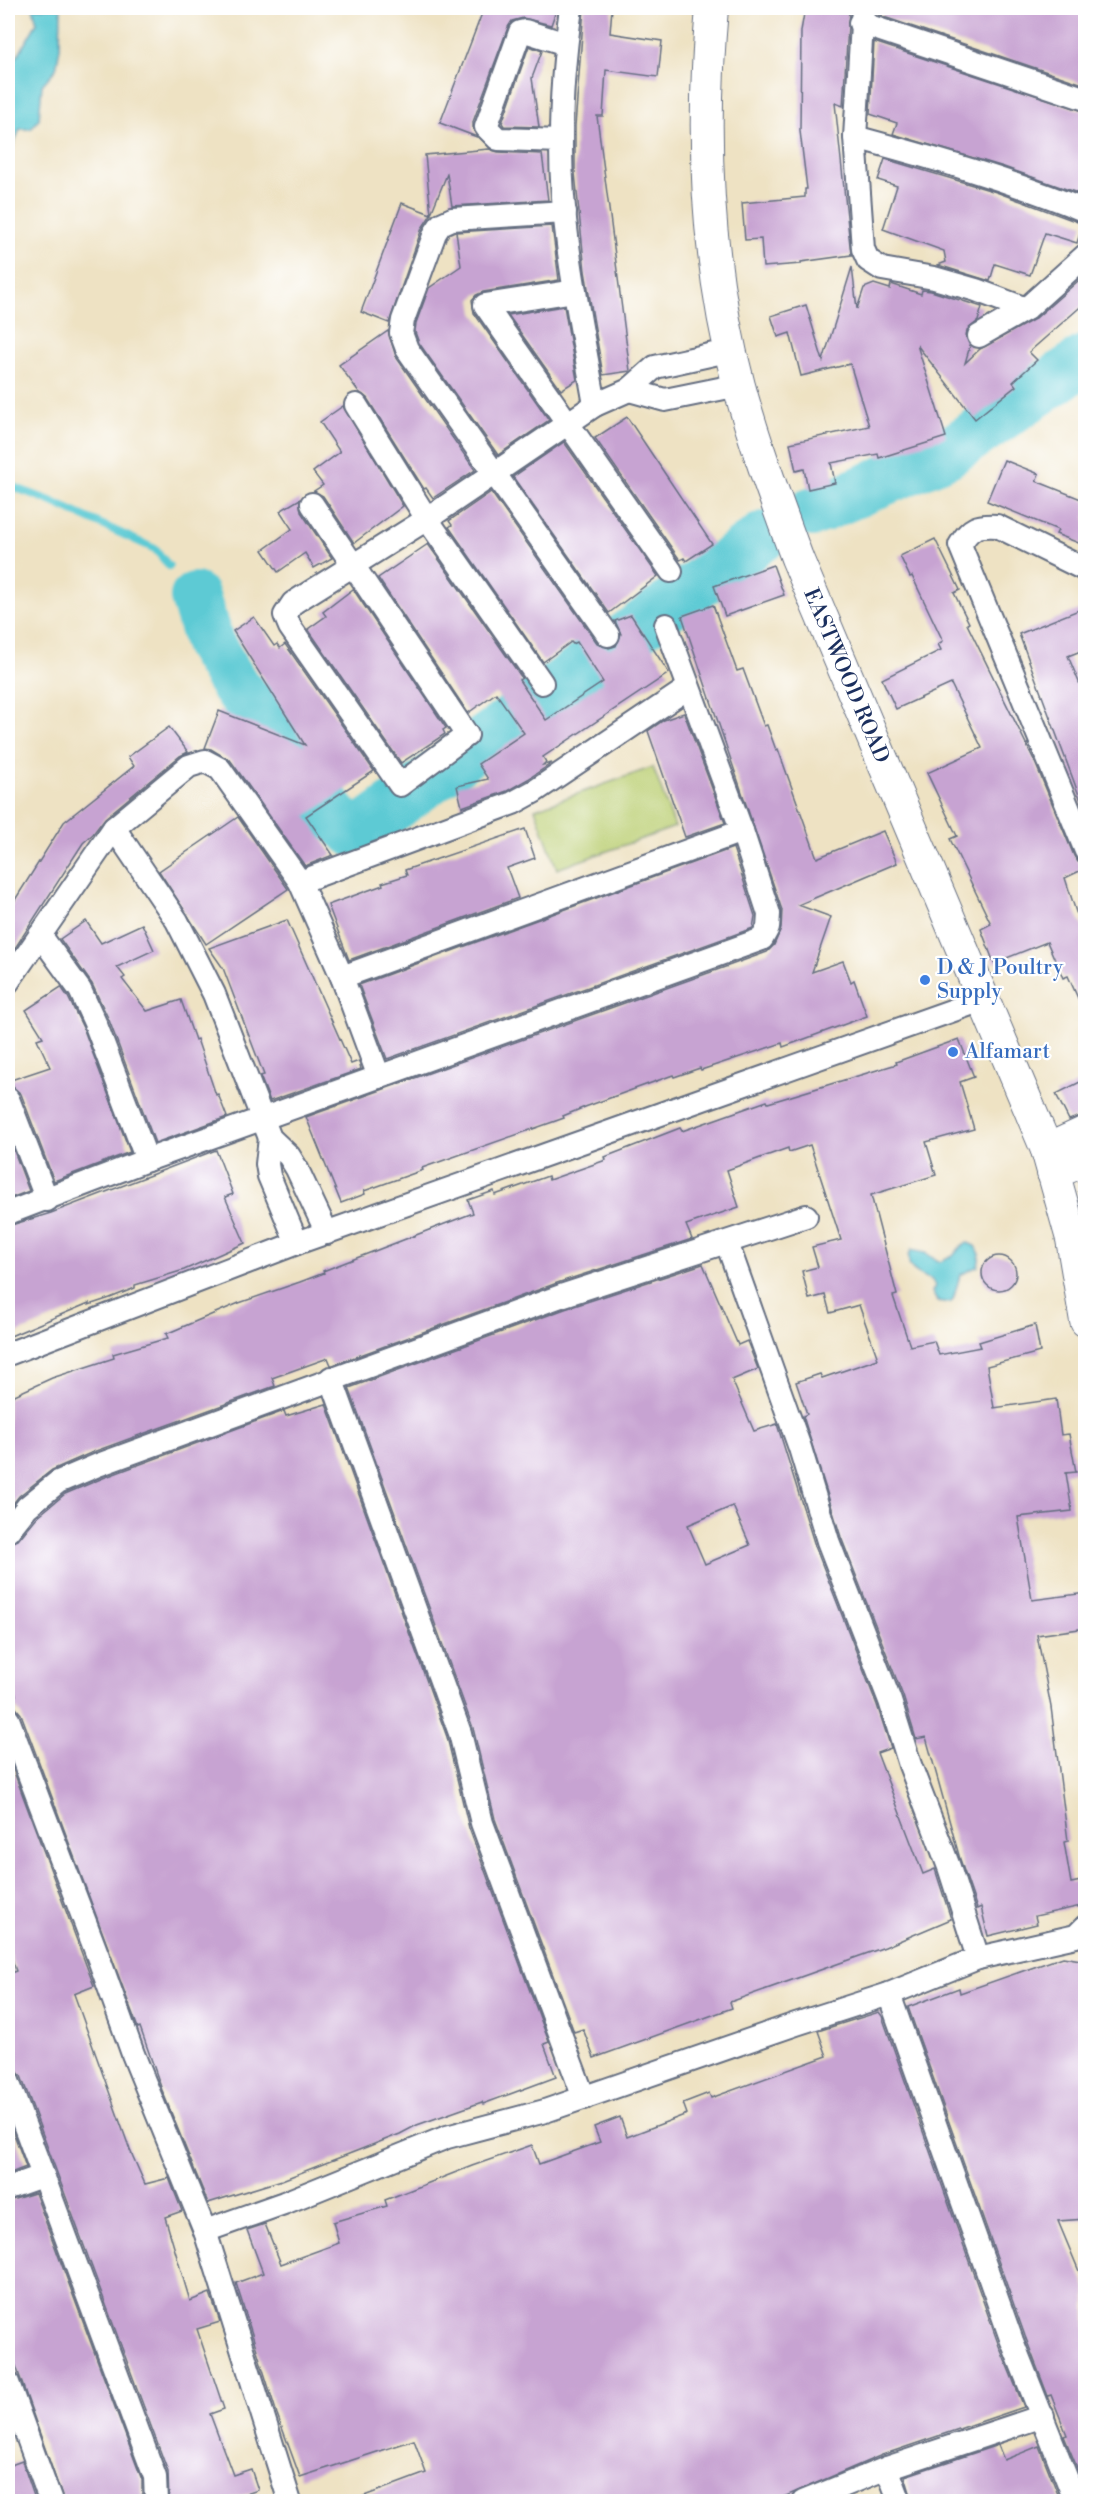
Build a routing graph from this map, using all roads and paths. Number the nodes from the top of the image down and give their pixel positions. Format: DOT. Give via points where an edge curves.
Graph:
graph roads {
  1 [pos="570,8"];
  2 [pos="712,8"];
  3 [pos="862,15"];
  4 [pos="566,44"];
  5 [pos="1086,99"];
  6 [pos="855,137"];
  7 [pos="561,141"];
  8 [pos="1086,211"];
  9 [pos="565,212"];
  10 [pos="1086,255"];
  11 [pos="575,291"];
  12 [pos="1026,309"];
  13 [pos="979,336"];
  14 [pos="732,350"];
  15 [pos="739,385"];
  16 [pos="629,390"];
  17 [pos="356,405"];
  18 [pos="595,405"];
  19 [pos="567,424"];
  20 [pos="495,471"];
  21 [pos="312,504"];
  22 [pos="427,519"];
  23 [pos="353,567"];
  24 [pos="1086,570"];
  25 [pos="671,571"];
  26 [pos="666,625"];
  27 [pos="608,635"];
  28 [pos="542,683"];
  29 [pos="688,688"];
  30 [pos="114,828"];
  31 [pos="742,831"];
  32 [pos="1086,851"];
  33 [pos="300,882"];
  34 [pos="40,936"];
  35 [pos="342,977"];
  36 [pos="8,982"];
  37 [pos="982,1000"];
  38 [pos="379,1077"];
  39 [pos="8,1099"];
  40 [pos="267,1129"];
  41 [pos="1086,1132"];
  42 [pos="147,1160"];
  43 [pos="1086,1160"];
  44 [pos="1050,1161"];
  45 [pos="47,1200"];
  46 [pos="8,1213"];
  47 [pos="806,1216"];
  48 [pos="327,1233"];
  49 [pos="297,1243"];
  50 [pos="727,1243"];
  51 [pos="1086,1321"];
  52 [pos="8,1354"];
  53 [pos="331,1378"];
  54 [pos="8,1531"];
  55 [pos="8,1719"];
  56 [pos="1082,1934"];
  57 [pos="978,1958"];
  58 [pos="889,1994"];
  59 [pos="8,2081"];
  60 [pos="584,2098"];
  61 [pos="42,2176"];
  62 [pos="8,2188"];
  63 [pos="205,2230"];
  64 [pos="8,2383"];
  65 [pos="1043,2416"];
  66 [pos="887,2468"];
  67 [pos="51,2502"];
  68 [pos="156,2502"];
  69 [pos="290,2502"];
  70 [pos="803,2502"];
  71 [pos="900,2502"];
  72 [pos="1076,2502"];
  1 -- 4 [label="street"];
  2 -- 14 [label="main road, EASTWOOD ROAD" via="707,63 708,193 718,280"];
  3 -- 5 [label="street"];
  3 -- 6 [label="street"];
  4 -- 7 [label="street"];
  4 -- 7 [label="street" via="520,32 486,127 498,139"];
  6 -- 8 [label="street" via="968,168"];
  6 -- 12 [label="street" via="862,249 868,260 882,269 934,278"];
  7 -- 9 [label="street"];
  9 -- 11 [label="street"];
  9 -- 20 [label="street" via="452,219 441,224 403,320 401,333 407,348"];
  10 -- 12 [label="street"];
  11 -- 18 [label="street"];
  11 -- 19 [label="street" via="485,305"];
  12 -- 13 [label="street"];
  14 -- 15 [label="main road, EASTWOOD ROAD"];
  14 -- 16 [label="street" via="655,367"];
  15 -- 16 [label="street" via="665,399"];
  15 -- 37 [label="main road, EASTWOOD ROAD" via="797,558"];
  16 -- 18 [label="street"];
  17 -- 22 [label="street"];
  18 -- 19 [label="street"];
  19 -- 20 [label="street"];
  19 -- 25 [label="street"];
  20 -- 22 [label="street"];
  20 -- 27 [label="street"];
  21 -- 23 [label="street"];
  22 -- 23 [label="street"];
  22 -- 28 [label="street"];
  23 -- 23 [label="street" via="293,603 285,615 400,784 466,735"];
  24 -- 32 [label="street" via="997,526 981,525 967,532 960,545"];
  26 -- 29 [label="street"];
  29 -- 31 [label="street"];
  29 -- 33 [label="street" via="513,803"];
  30 -- 33 [label="street" via="189,766 205,761 220,769"];
  30 -- 34 [label="street"];
  30 -- 40 [label="street" via="182,931 214,994"];
  31 -- 35 [label="street"];
  31 -- 38 [label="street" via="769,915 762,939"];
  33 -- 35 [label="street"];
  34 -- 36 [label="street"];
  34 -- 42 [label="street" via="80,990"];
  35 -- 38 [label="street"];
  37 -- 44 [label="main road, EASTWOOD ROAD"];
  37 -- 48 [label="street"];
  38 -- 40 [label="street"];
  39 -- 45 [label="street"];
  40 -- 42 [label="street"];
  40 -- 48 [label="street" via="297,1169"];
  40 -- 49 [label="street" via="269,1176"];
  41 -- 44 [label="main road"];
  42 -- 45 [label="street"];
  43 -- 44 [label="main road"];
  44 -- 51 [label="main road, EASTWOOD ROAD" via="1072,1239"];
  45 -- 46 [label="street"];
  47 -- 50 [label="street"];
  48 -- 49 [label="street"];
  49 -- 52 [label="street"];
  50 -- 53 [label="street" via="561,1296"];
  50 -- 57 [label="street" via="800,1448 828,1542 890,1701"];
  53 -- 54 [label="street" via="58,1482 27,1507"];
  53 -- 60 [label="street" via="460,1732 482,1823"];
  55 -- 63 [label="street" via="133,2054"];
  56 -- 57 [label="street"];
  57 -- 58 [label="street"];
  58 -- 60 [label="street"];
  58 -- 65 [label="street" via="1012,2341"];
  59 -- 61 [label="street"];
  60 -- 63 [label="street" via="447,2137 284,2203"];
  61 -- 62 [label="street"];
  61 -- 68 [label="street" via="154,2477"];
  63 -- 69 [label="street"];
  64 -- 67 [label="street"];
  65 -- 66 [label="street"];
  65 -- 72 [label="street"];
  66 -- 70 [label="street"];
  66 -- 71 [label="street"];
}
